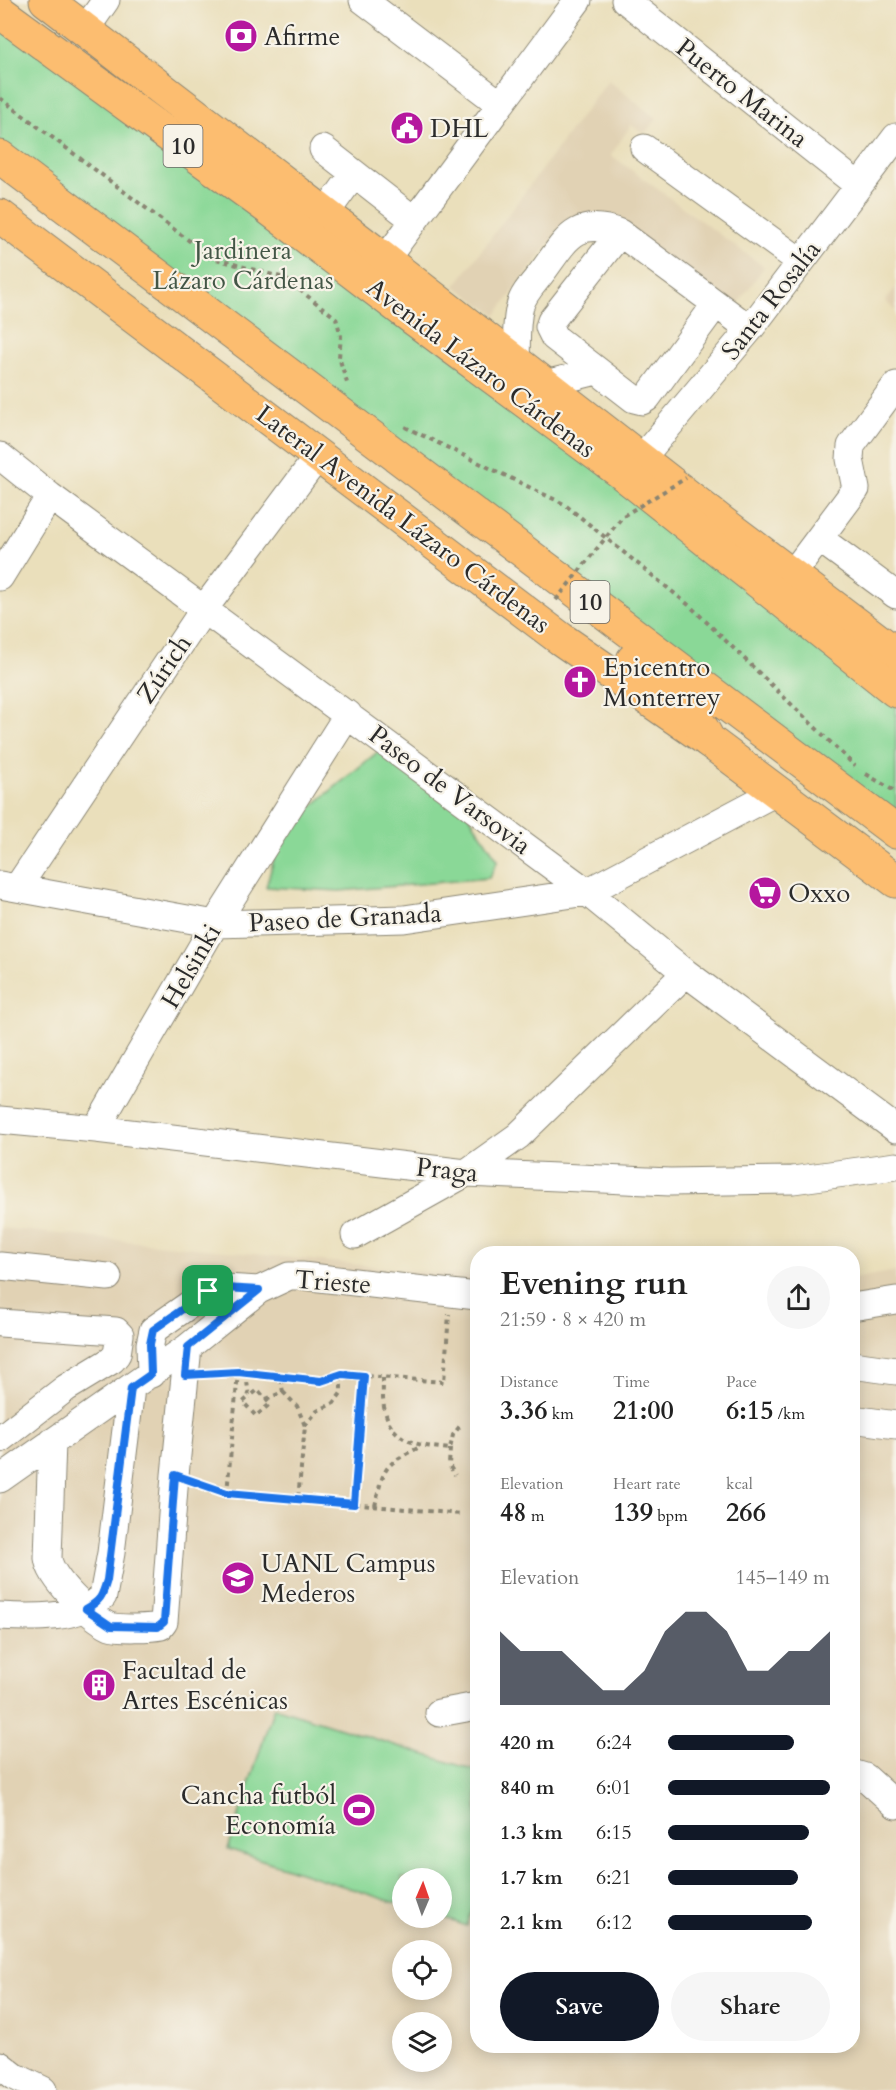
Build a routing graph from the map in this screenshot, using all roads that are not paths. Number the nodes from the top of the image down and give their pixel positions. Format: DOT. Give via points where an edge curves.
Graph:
graph roads {
  1 [pos="46,0"];
  2 [pos="106,0"];
  3 [pos="363,0"];
  4 [pos="578,0"];
  5 [pos="625,0"];
  6 [pos="0,12"];
  7 [pos="85,30"];
  8 [pos="500,104"];
  9 [pos="896,137"];
  10 [pos="644,148"];
  11 [pos="323,149"];
  12 [pos="0,157"];
  13 [pos="354,174"];
  14 [pos="859,186"];
  15 [pos="325,214"];
  16 [pos="0,216"];
  17 [pos="414,220"];
  18 [pos="620,233"];
  19 [pos="385,260"];
  20 [pos="801,262"];
  21 [pos="716,304"];
  22 [pos="414,320"];
  23 [pos="750,330"];
  24 [pos="516,362"];
  25 [pos="597,371"];
  26 [pos="545,384"];
  27 [pos="896,385"];
  28 [pos="319,455"];
  29 [pos="0,456"];
  30 [pos="663,471"];
  31 [pos="50,496"];
  32 [pos="820,539"];
  33 [pos="791,576"];
  34 [pos="0,577"];
  35 [pos="896,596"];
  36 [pos="204,609"];
  37 [pos="608,616"];
  38 [pos="896,654"];
  39 [pos="896,691"];
  40 [pos="348,714"];
  41 [pos="709,741"];
  42 [pos="776,792"];
  43 [pos="896,832"];
  44 [pos="896,881"];
  45 [pos="8,886"];
  46 [pos="587,892"];
  47 [pos="215,924"];
  48 [pos="686,973"];
  49 [pos="0,1120"];
  50 [pos="96,1129"];
  51 [pos="896,1129"];
  52 [pos="896,1166"];
  53 [pos="466,1173"];
  54 [pos="355,1235"];
  55 [pos="0,1266"];
  56 [pos="108,1277"];
  57 [pos="259,1290"];
  58 [pos="470,1295"];
  59 [pos="896,1300"];
  60 [pos="860,1306"];
  61 [pos="0,1323"];
  62 [pos="188,1347"];
  63 [pos="860,1366"];
  64 [pos="896,1371"];
  65 [pos="141,1381"];
  66 [pos="66,1388"];
  67 [pos="99,1410"];
  68 [pos="860,1420"];
  69 [pos="896,1425"];
  70 [pos="0,1439"];
  71 [pos="52,1442"];
  72 [pos="0,1479"];
  73 [pos="86,1609"];
  74 [pos="0,1616"];
  75 [pos="470,1707"];
  76 [pos="439,1713"];
  77 [pos="860,1775"];
  78 [pos="896,1805"];
  79 [pos="0,2065"];
  80 [pos="43,2090"];
  1 -- 7 [label="main road"];
  2 -- 7 [label="street"];
  3 -- 8 [label="street"];
  4 -- 8 [label="street"];
  5 -- 14 [label="street, Puerto Marina"];
  6 -- 22 [label="main road, Avenida Lázaro Cárdenas / 10"];
  7 -- 15 [label="main road"];
  8 -- 17 [label="street"];
  9 -- 14 [label="street, Santa Rosalía"];
  10 -- 20 [label="street"];
  11 -- 13 [label="street"];
  12 -- 37 [label="main road, 10"];
  13 -- 15 [label="street"];
  13 -- 17 [label="street"];
  14 -- 20 [label="street, Santa Rosalía"];
  15 -- 19 [label="main road"];
  16 -- 28 [label="main road, Lateral Avenida Lázaro Cárdenas"];
  17 -- 19 [label="street"];
  18 -- 21 [label="street"];
  18 -- 24 [label="street" via="594,227 569,236 522,300"];
  18 -- 25 [label="street" via="549,327 554,337"];
  19 -- 24 [label="main road"];
  20 -- 23 [label="street, Santa Rosalía"];
  21 -- 23 [label="street"];
  21 -- 25 [label="street" via="642,401"];
  22 -- 30 [label="main road" via="461,334 642,465"];
  22 -- 39 [label="main road, Avenida Lázaro Cárdenas / 10" via="622,473"];
  23 -- 30 [label="street, Santa Rosalía"];
  24 -- 26 [label="main road"];
  25 -- 26 [label="street"];
  26 -- 30 [label="main road"];
  27 -- 32 [label="street" via="851,446 856,489"];
  28 -- 36 [label="street, Zúrich"];
  28 -- 41 [label="main road, Lateral Avenida Lázaro Cárdenas" via="561,639"];
  29 -- 31 [label="street, Paseo de Varsovia"];
  30 -- 33 [label="main road"];
  31 -- 34 [label="street"];
  31 -- 36 [label="street, Paseo de Varsovia"];
  32 -- 33 [label="street"];
  32 -- 35 [label="street"];
  33 -- 38 [label="main road"];
  36 -- 40 [label="street, Paseo de Varsovia"];
  36 -- 45 [label="street, Zúrich"];
  37 -- 41 [label="main road" via="614,641 690,709"];
  37 -- 43 [label="main road, 10"];
  40 -- 46 [label="street, Paseo de Varsovia"];
  40 -- 47 [label="street, Helsinki"];
  41 -- 42 [label="main road, Lateral Avenida Lázaro Cárdenas"];
  42 -- 44 [label="main road, Lateral Avenida Lázaro Cárdenas"];
  42 -- 46 [label="street, Paseo de Granada"];
  45 -- 47 [label="street, Paseo de Granada"];
  46 -- 47 [label="street, Paseo de Granada" via="404,919"];
  46 -- 48 [label="street, Paseo de Varsovia"];
  47 -- 50 [label="street, Helsinki"];
  48 -- 51 [label="street, Paseo de Varsovia"];
  48 -- 53 [label="street, Trieste" via="518,1136"];
  49 -- 50 [label="street, Praga"];
  50 -- 53 [label="street, Praga"];
  52 -- 53 [label="street, Praga" via="793,1180 681,1182"];
  53 -- 54 [label="street, Trieste"];
  55 -- 56 [label="street"];
  57 -- 58 [label="street, Trieste" via="288,1276 302,1276"];
  57 -- 62 [label="street, Trieste"];
  57 -- 65 [label="street" via="208,1291 153,1330"];
  59 -- 60 [label="street"];
  61 -- 66 [label="street" via="119,1334 117,1354 112,1360"];
  62 -- 65 [label="street, Trieste"];
  62 -- 73 [label="street" via="163,1624 113,1626"];
  63 -- 64 [label="street"];
  65 -- 67 [label="street, Trieste"];
  65 -- 73 [label="street" via="107,1580 103,1596"];
  66 -- 67 [label="street"];
  66 -- 70 [label="street"];
  67 -- 71 [label="street, Trieste"];
  68 -- 69 [label="street"];
  71 -- 72 [label="street, Trieste"];
  71 -- 73 [label="street" via="49,1566"];
  73 -- 74 [label="street" via="24,1618"];
  75 -- 76 [label="street"];
  77 -- 78 [label="street"];
  79 -- 80 [label="street"];
}
